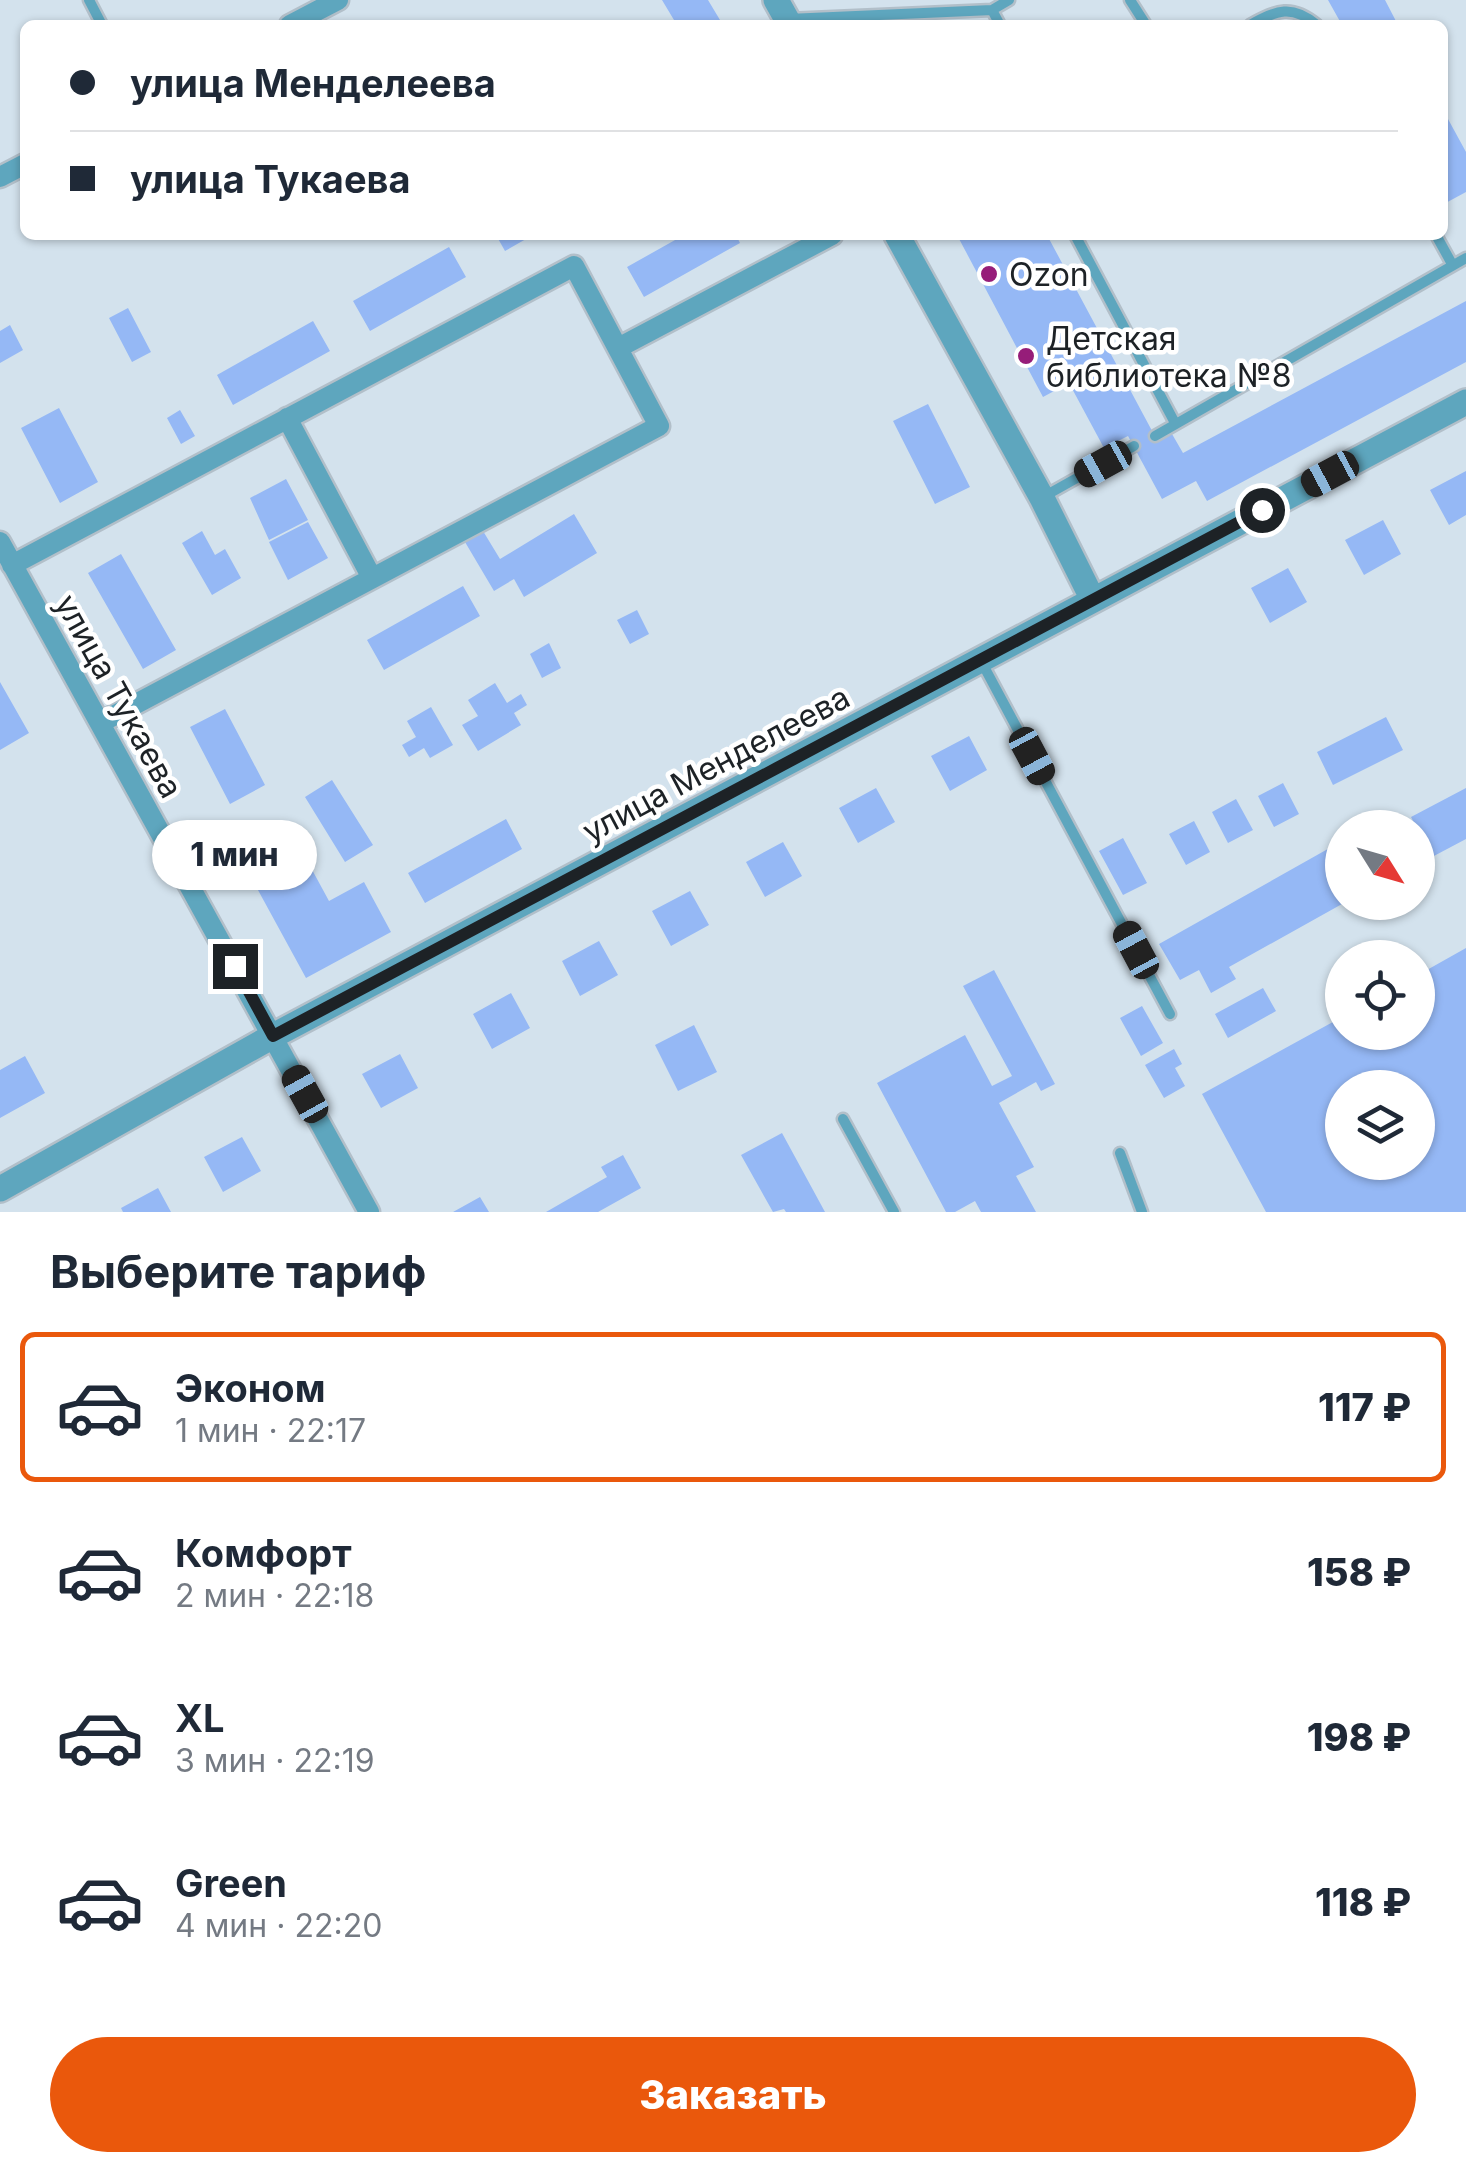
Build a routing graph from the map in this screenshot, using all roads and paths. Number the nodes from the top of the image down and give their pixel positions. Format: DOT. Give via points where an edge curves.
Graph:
graph roads {
  1 [pos="338,0"];
  2 [pos="1009,0"];
  3 [pos="992,10"];
  4 [pos="784,15"];
  5 [pos="300,20"];
  6 [pos="997,20"];
  7 [pos="1259,20"];
  8 [pos="1311,20"];
  9 [pos="823,240"];
  10 [pos="901,240"];
  11 [pos="1079,240"];
  12 [pos="1439,240"];
  13 [pos="1466,258"];
  14 [pos="1452,264"];
  15 [pos="618,348"];
  16 [pos="1466,402"];
  17 [pos="288,418"];
  18 [pos="1175,424"];
  19 [pos="1154,436"];
  20 [pos="1134,446"];
  21 [pos="1042,498"];
  22 [pos="0,542"];
  23 [pos="12,565"];
  24 [pos="372,578"];
  25 [pos="1093,600"];
  26 [pos="981,660"];
  27 [pos="100,723"];
  28 [pos="1170,1014"];
  29 [pos="273,1036"];
  30 [pos="844,1119"];
  31 [pos="1120,1153"];
  32 [pos="0,1189"];
  33 [pos="369,1212"];
  34 [pos="894,1212"];
  35 [pos="1142,1212"];
  1 -- 5 [label="street"];
  2 -- 3 [label="lane"];
  3 -- 4 [label="lane"];
  3 -- 6 [label="lane"];
  7 -- 8 [label="lane" via="1274,12 1302,12"];
  9 -- 15 [label="street"];
  10 -- 21 [label="street"];
  11 -- 18 [label="lane"];
  12 -- 14 [label="lane"];
  13 -- 14 [label="lane"];
  14 -- 18 [label="lane"];
  15 -- 17 [label="street" via="574,266"];
  15 -- 24 [label="street" via="659,426"];
  16 -- 25 [label="street, улица Менделеева"];
  17 -- 23 [label="street"];
  17 -- 24 [label="street"];
  18 -- 19 [label="lane"];
  20 -- 21 [label="lane"];
  21 -- 25 [label="street"];
  22 -- 23 [label="street, улица Тукаева"];
  23 -- 27 [label="street, улица Тукаева"];
  24 -- 27 [label="street"];
  25 -- 26 [label="street, улица Менделеева"];
  26 -- 28 [label="lane"];
  26 -- 29 [label="street, улица Менделеева"];
  27 -- 29 [label="street, улица Тукаева"];
  29 -- 32 [label="street, улица Менделеева"];
  29 -- 33 [label="street, улица Тукаева"];
  30 -- 34 [label="lane"];
  31 -- 35 [label="lane"];
}
